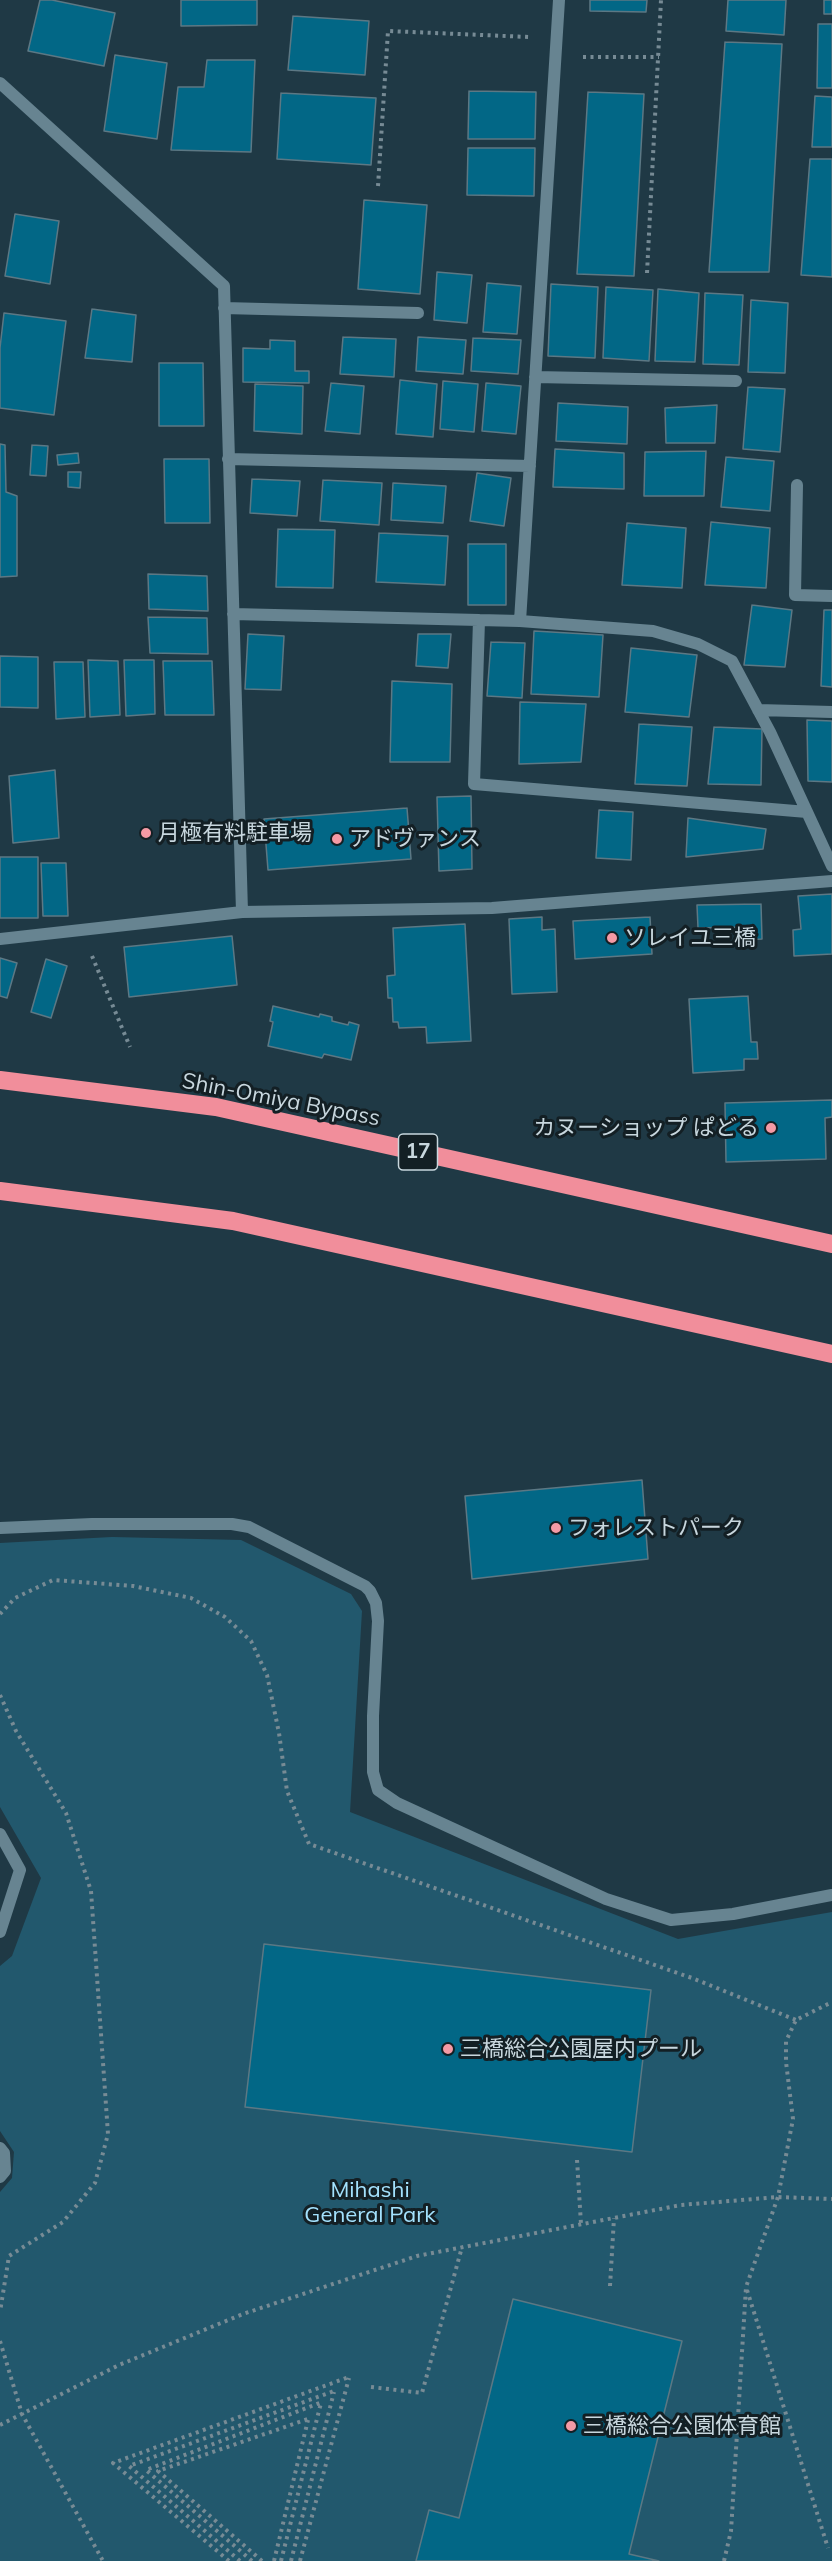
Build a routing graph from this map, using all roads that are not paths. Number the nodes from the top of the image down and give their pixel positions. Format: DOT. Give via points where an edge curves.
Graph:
graph roads {
  1 [pos="559,0"];
  2 [pos="0,83"];
  3 [pos="224,308"];
  4 [pos="418,313"];
  5 [pos="535,377"];
  6 [pos="736,381"];
  7 [pos="228,459"];
  8 [pos="530,466"];
  9 [pos="797,485"];
  10 [pos="832,596"];
  11 [pos="233,614"];
  12 [pos="479,620"];
  13 [pos="520,621"];
  14 [pos="758,710"];
  15 [pos="832,712"];
  16 [pos="807,813"];
  17 [pos="832,866"];
  18 [pos="832,880"];
  19 [pos="242,912"];
  20 [pos="0,939"];
  21 [pos="0,1080"];
  22 [pos="0,1191"];
  23 [pos="832,1244"];
  24 [pos="832,1354"];
  25 [pos="0,1528"];
  26 [pos="0,1834"];
  27 [pos="832,1895"];
  28 [pos="0,1932"];
  29 [pos="0,2148"];
  30 [pos="0,2177"];
  1 -- 5 [label="street"];
  2 -- 3 [label="street" via="224,286"];
  3 -- 4 [label="street"];
  3 -- 7 [label="street"];
  5 -- 6 [label="street"];
  5 -- 8 [label="street"];
  7 -- 8 [label="street"];
  7 -- 11 [label="street"];
  8 -- 13 [label="street"];
  9 -- 10 [label="street" via="795,595"];
  11 -- 12 [label="street"];
  11 -- 19 [label="street"];
  12 -- 13 [label="street"];
  12 -- 16 [label="street" via="474,784"];
  13 -- 14 [label="street" via="653,631 698,644 732,661"];
  14 -- 15 [label="street"];
  14 -- 16 [label="street"];
  16 -- 17 [label="street"];
  18 -- 19 [label="street" via="492,908"];
  19 -- 20 [label="street"];
  21 -- 23 [label="highway, Shin-Omiya Bypass / 17" via="216,1107"];
  22 -- 24 [label="highway" via="233,1221"];
  25 -- 27 [label="street" via="92,1524 249,1527 370,1591 378,1621 373,1772 378,1790 397,1803 606,1899 671,1920 733,1914"];
  26 -- 28 [label="street" via="21,1870"];
  29 -- 30 [label="street" via="5,2170"];
}
